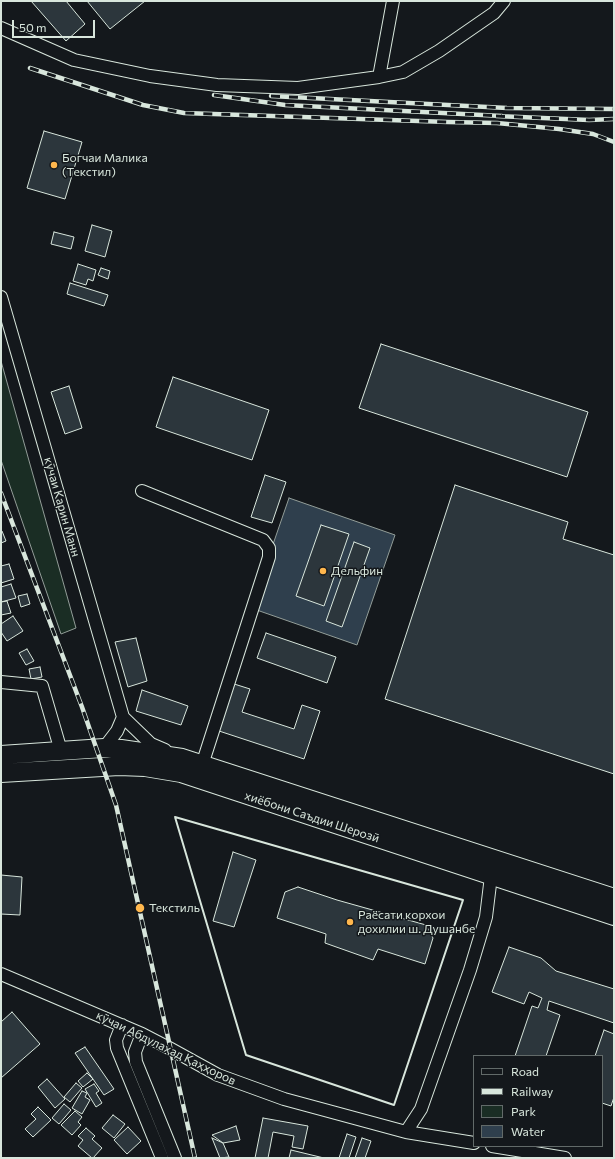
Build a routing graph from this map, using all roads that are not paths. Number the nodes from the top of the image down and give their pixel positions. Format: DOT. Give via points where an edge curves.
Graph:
graph roads {
  1 [pos="393,1"];
  2 [pos="504,1"];
  3 [pos="1,28"];
  4 [pos="379,77"];
  5 [pos="1,297"];
  6 [pos="142,491"];
  7 [pos="1,682"];
  8 [pos="123,717"];
  9 [pos="104,748"];
  10 [pos="61,751"];
  11 [pos="1,755"];
  12 [pos="182,758"];
  13 [pos="202,765"];
  14 [pos="1,773"];
  15 [pos="490,876"];
  16 [pos="614,898"];
  17 [pos="614,916"];
  18 [pos="1,974"];
  19 [pos="122,1025"];
  20 [pos="142,1034"];
  21 [pos="406,1132"];
  22 [pos="473,1143"];
  23 [pos="498,1147"];
  24 [pos="162,1158"];
  25 [pos="175,1158"];
  26 [pos="565,1158"];
  1 -- 4 [label="street"];
  2 -- 4 [label="street" via="494,14 403,72"];
  3 -- 4 [label="street" via="74,60 150,76 217,85 298,88"];
  5 -- 8 [label="street, кӯчаи Карин Манн"];
  6 -- 13 [label="street" via="263,540 269,548 269,557"];
  7 -- 10 [label="street" via="42,686"];
  8 -- 9 [label="street" via="117,731"];
  8 -- 12 [label="street, кӯчаи Карин Манн" via="151,744"];
  9 -- 10 [label="highway, хиёбони Саъдии Шерозӣ"];
  9 -- 12 [label="highway, хиёбони Саъдии Шерозӣ"];
  10 -- 11 [label="highway, хиёбони Саъдии Шерозӣ"];
  12 -- 13 [label="highway, хиёбони Саъдии Шерозӣ"];
  13 -- 16 [label="highway, хиёбони Саъдии Шерозӣ"];
  14 -- 15 [label="highway, хиёбони Саъдии Шерозӣ" via="119,766 181,773"];
  15 -- 17 [label="highway, хиёбони Саъдии Шерозӣ"];
  15 -- 21 [label="street" via="486,917 470,970 421,1109"];
  18 -- 19 [label="street, кӯчаи Абдулаҳад Қаҳҳоров"];
  19 -- 20 [label="street, кӯчаи Абдулаҳад Қаҳҳоров"];
  19 -- 24 [label="street" via="116,1040 117,1048"];
  20 -- 21 [label="street, кӯчаи Абдулаҳад Қаҳҳоров" via="218,1075 284,1099"];
  20 -- 25 [label="street" via="135,1052 136,1062"];
  21 -- 22 [label="street, кӯчаи Абдулаҳад Қаҳҳоров"];
  23 -- 26 [label="street"];
}
